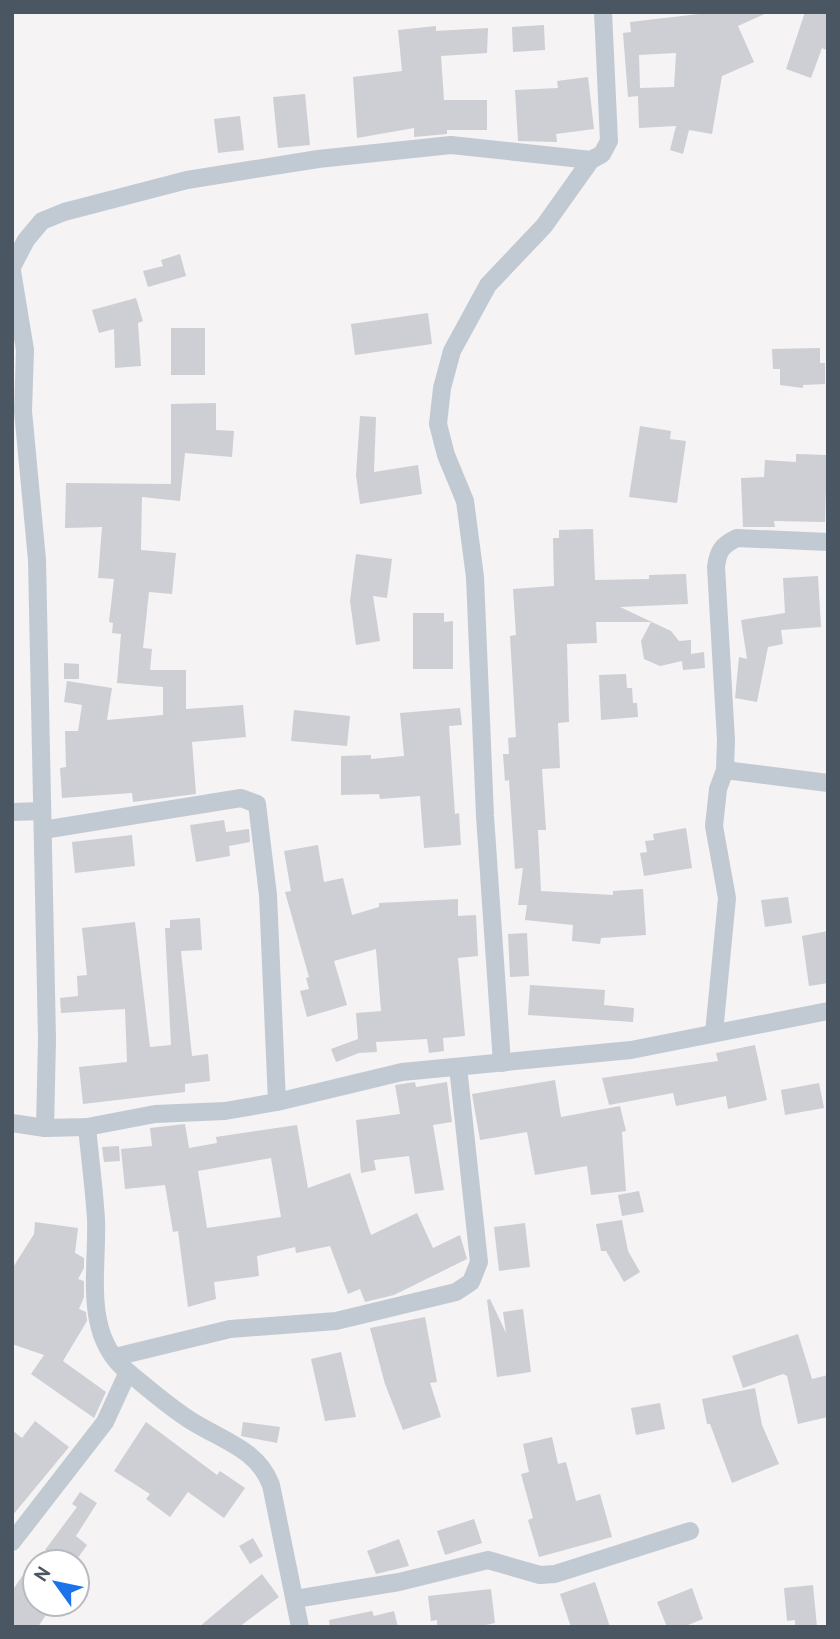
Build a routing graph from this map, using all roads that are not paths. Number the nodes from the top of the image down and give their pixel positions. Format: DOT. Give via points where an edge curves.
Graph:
graph roads {
  1 [pos="603,12"];
  2 [pos="591,160"];
  3 [pos="12,269"];
  4 [pos="828,542"];
  5 [pos="725,770"];
  6 [pos="828,783"];
  7 [pos="42,811"];
  8 [pos="12,812"];
  9 [pos="43,830"];
  10 [pos="828,1012"];
  11 [pos="714,1034"];
  12 [pos="502,1063"];
  13 [pos="458,1067"];
  14 [pos="277,1102"];
  15 [pos="12,1123"];
  16 [pos="87,1127"];
  17 [pos="45,1128"];
  18 [pos="114,1357"];
  19 [pos="128,1372"];
  20 [pos="690,1531"];
  21 [pos="12,1542"];
  22 [pos="295,1599"];
  23 [pos="300,1627"];
  1 -- 2 [label="street" via="609,141 602,154"];
  2 -- 3 [label="street" via="451,145 318,159 187,180 42,220"];
  2 -- 12 [label="street" via="544,226 488,285 452,351 438,424 465,501 475,577"];
  3 -- 7 [label="street" via="25,350 23,411 37,560"];
  4 -- 5 [label="street" via="737,538 718,552"];
  5 -- 6 [label="street"];
  5 -- 11 [label="street" via="714,826 727,898"];
  7 -- 8 [label="street"];
  7 -- 9 [label="street"];
  9 -- 14 [label="street" via="241,798 257,804 268,895"];
  9 -- 17 [label="street"];
  10 -- 11 [label="street"];
  11 -- 12 [label="street" via="631,1050"];
  12 -- 13 [label="street"];
  13 -- 14 [label="street" via="402,1072"];
  13 -- 18 [label="street" via="479,1262 471,1282 456,1292 336,1321 230,1329"];
  14 -- 16 [label="street" via="225,1111 155,1114"];
  15 -- 17 [label="street"];
  16 -- 17 [label="street"];
  16 -- 18 [label="street" via="96,1219 96,1319"];
  18 -- 19 [label="street"];
  19 -- 21 [label="street" via="105,1422"];
  19 -- 22 [label="street" via="191,1421 264,1467"];
  20 -- 22 [label="street" via="555,1574 540,1575 488,1560 399,1582"];
  22 -- 23 [label="street"];
}
